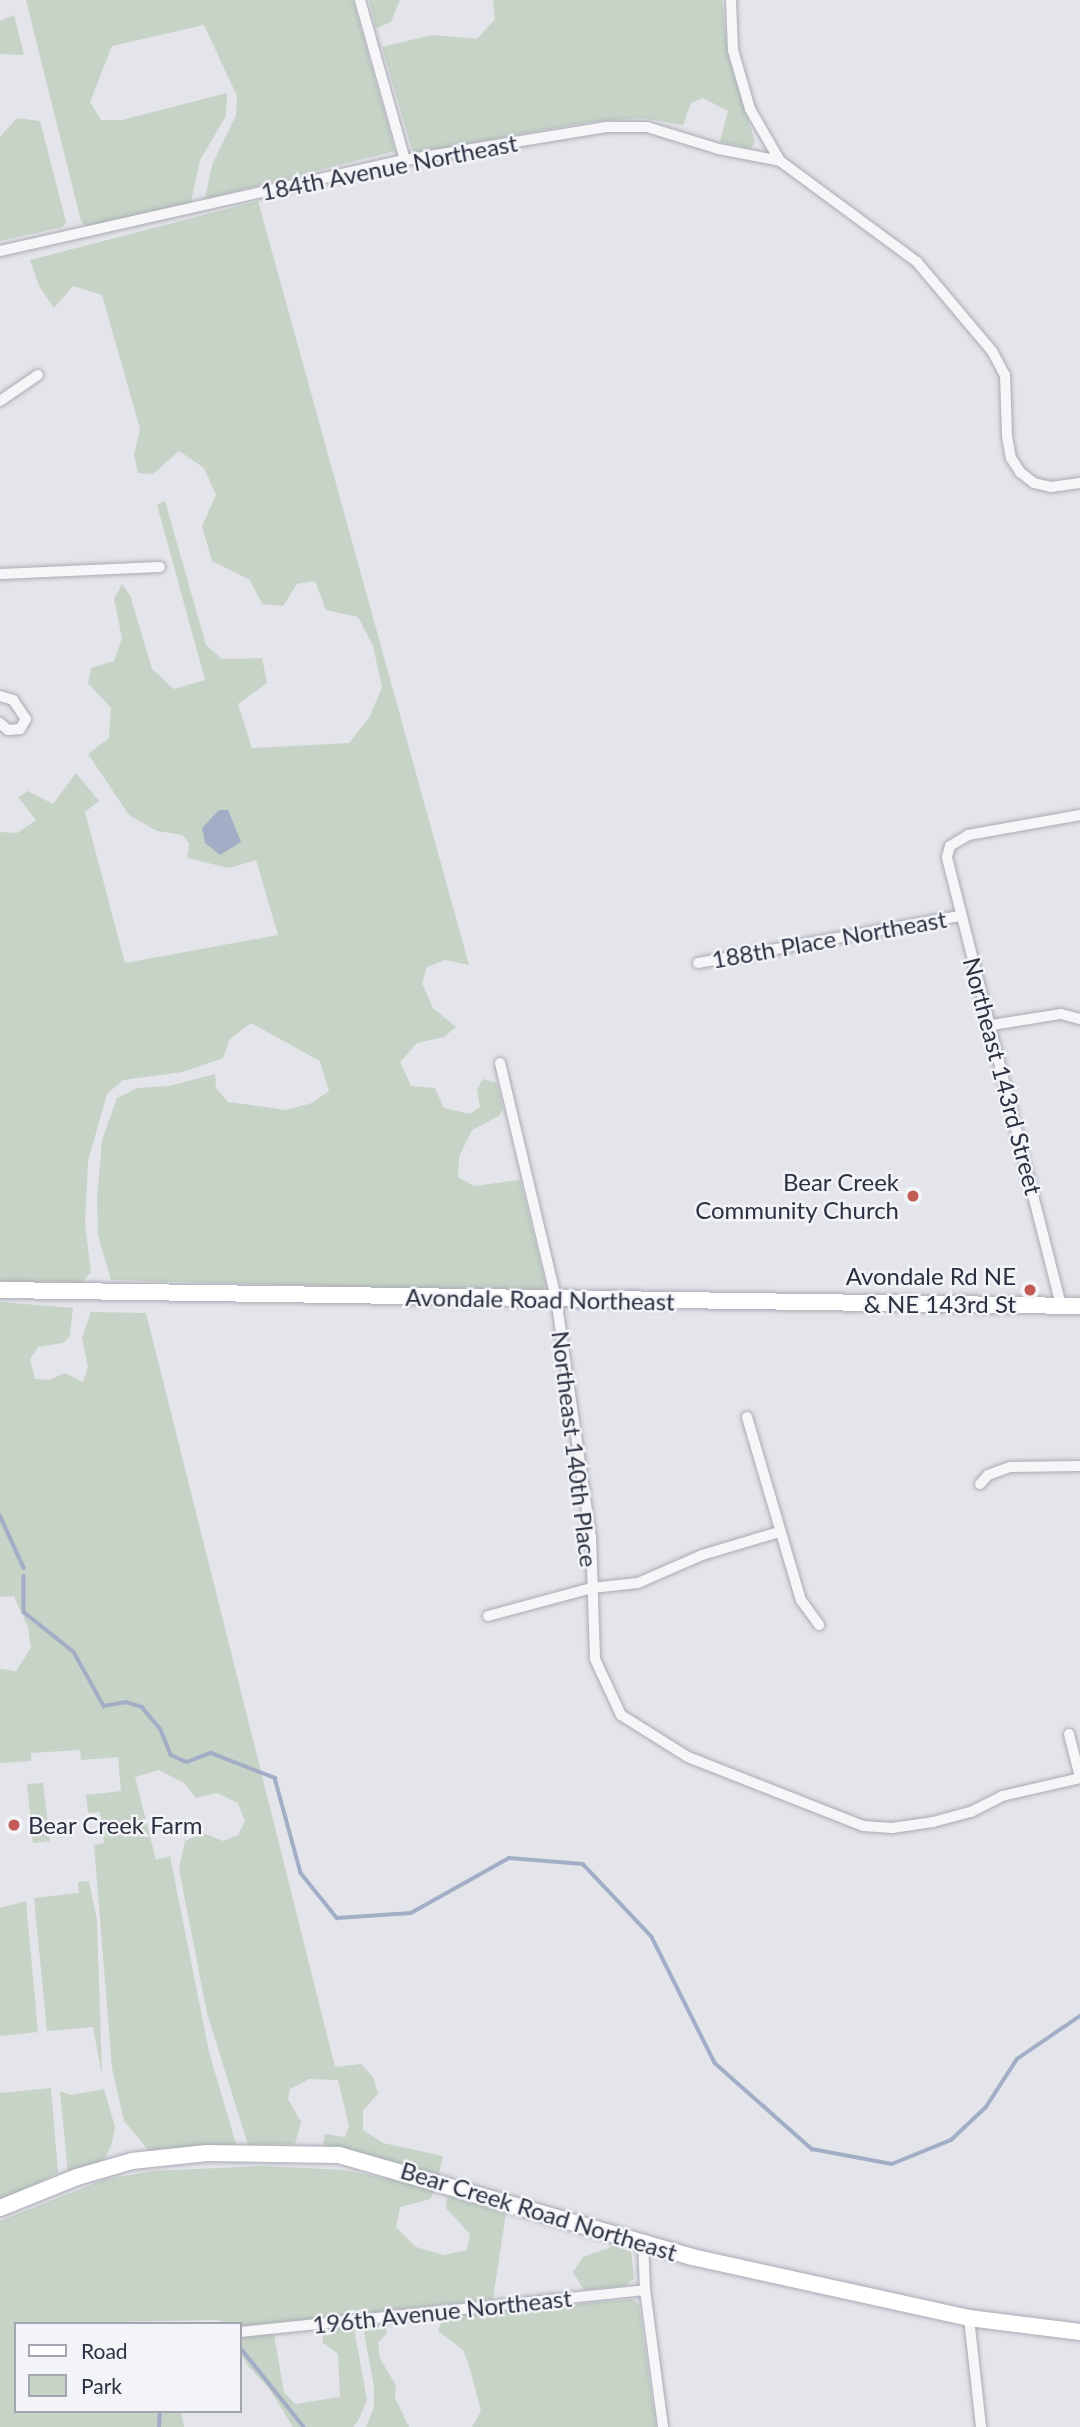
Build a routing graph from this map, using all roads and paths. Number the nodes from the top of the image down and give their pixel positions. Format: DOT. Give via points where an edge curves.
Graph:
graph roads {
  1 [pos="360,0"];
  2 [pos="731,0"];
  3 [pos="405,160"];
  4 [pos="780,160"];
  5 [pos="0,251"];
  6 [pos="38,375"];
  7 [pos="0,401"];
  8 [pos="1080,483"];
  9 [pos="160,567"];
  10 [pos="0,574"];
  11 [pos="0,696"];
  12 [pos="0,723"];
  13 [pos="1080,815"];
  14 [pos="960,916"];
  15 [pos="698,963"];
  16 [pos="1080,1019"];
  17 [pos="992,1025"];
  18 [pos="500,1063"];
  19 [pos="0,1290"];
  20 [pos="556,1298"];
  21 [pos="1061,1305"];
  22 [pos="1080,1306"];
  23 [pos="747,1417"];
  24 [pos="1080,1466"];
  25 [pos="980,1484"];
  26 [pos="779,1532"];
  27 [pos="592,1588"];
  28 [pos="488,1616"];
  29 [pos="819,1625"];
  30 [pos="1069,1734"];
  31 [pos="1080,1778"];
  32 [pos="0,2208"];
  33 [pos="643,2242"];
  34 [pos="645,2290"];
  35 [pos="969,2318"];
  36 [pos="242,2332"];
  37 [pos="1080,2332"];
  38 [pos="663,2427"];
  39 [pos="981,2427"];
  1 -- 3 [label="street"];
  2 -- 4 [label="street" via="733,50 750,109"];
  3 -- 4 [label="street, 184th Avenue Northeast" via="606,128 647,127 719,149"];
  3 -- 5 [label="street, 184th Avenue Northeast"];
  4 -- 8 [label="street" via="917,262 992,351 1005,375 1007,436 1011,458 1020,472 1051,487"];
  6 -- 7 [label="street"];
  9 -- 10 [label="street"];
  11 -- 12 [label="street" via="12,700 26,719 20,729 8,730"];
  13 -- 14 [label="street, Northeast 143rd Street" via="987,831 950,846 947,870"];
  14 -- 15 [label="street, 188th Place Northeast"];
  14 -- 17 [label="street, Northeast 143rd Street"];
  16 -- 17 [label="street" via="1061,1014"];
  17 -- 21 [label="street, Northeast 143rd Street"];
  18 -- 20 [label="street, Northeast 140th Place"];
  19 -- 20 [label="street, Avondale Road Northeast"];
  20 -- 21 [label="street, Avondale Road Northeast"];
  20 -- 27 [label="street, Northeast 140th Place" via="590,1537"];
  21 -- 22 [label="street, Avondale Road Northeast"];
  23 -- 26 [label="street"];
  24 -- 25 [label="street" via="1010,1467 988,1475"];
  26 -- 27 [label="street" via="702,1555 657,1578"];
  26 -- 29 [label="street" via="801,1600"];
  27 -- 28 [label="street"];
  27 -- 31 [label="street, Northeast 140th Place" via="592,1634 605,1689 621,1715 688,1757 825,1813 863,1826 892,1828 971,1812 1002,1796"];
  30 -- 31 [label="street"];
  32 -- 33 [label="street, Bear Creek Road Northeast" via="132,2161 207,2153 339,2155"];
  33 -- 34 [label="street"];
  33 -- 35 [label="street, Bear Creek Road Northeast"];
  34 -- 36 [label="street, 196th Avenue Northeast"];
  34 -- 38 [label="street"];
  35 -- 37 [label="street, Bear Creek Road Northeast"];
  35 -- 39 [label="street"];
}
